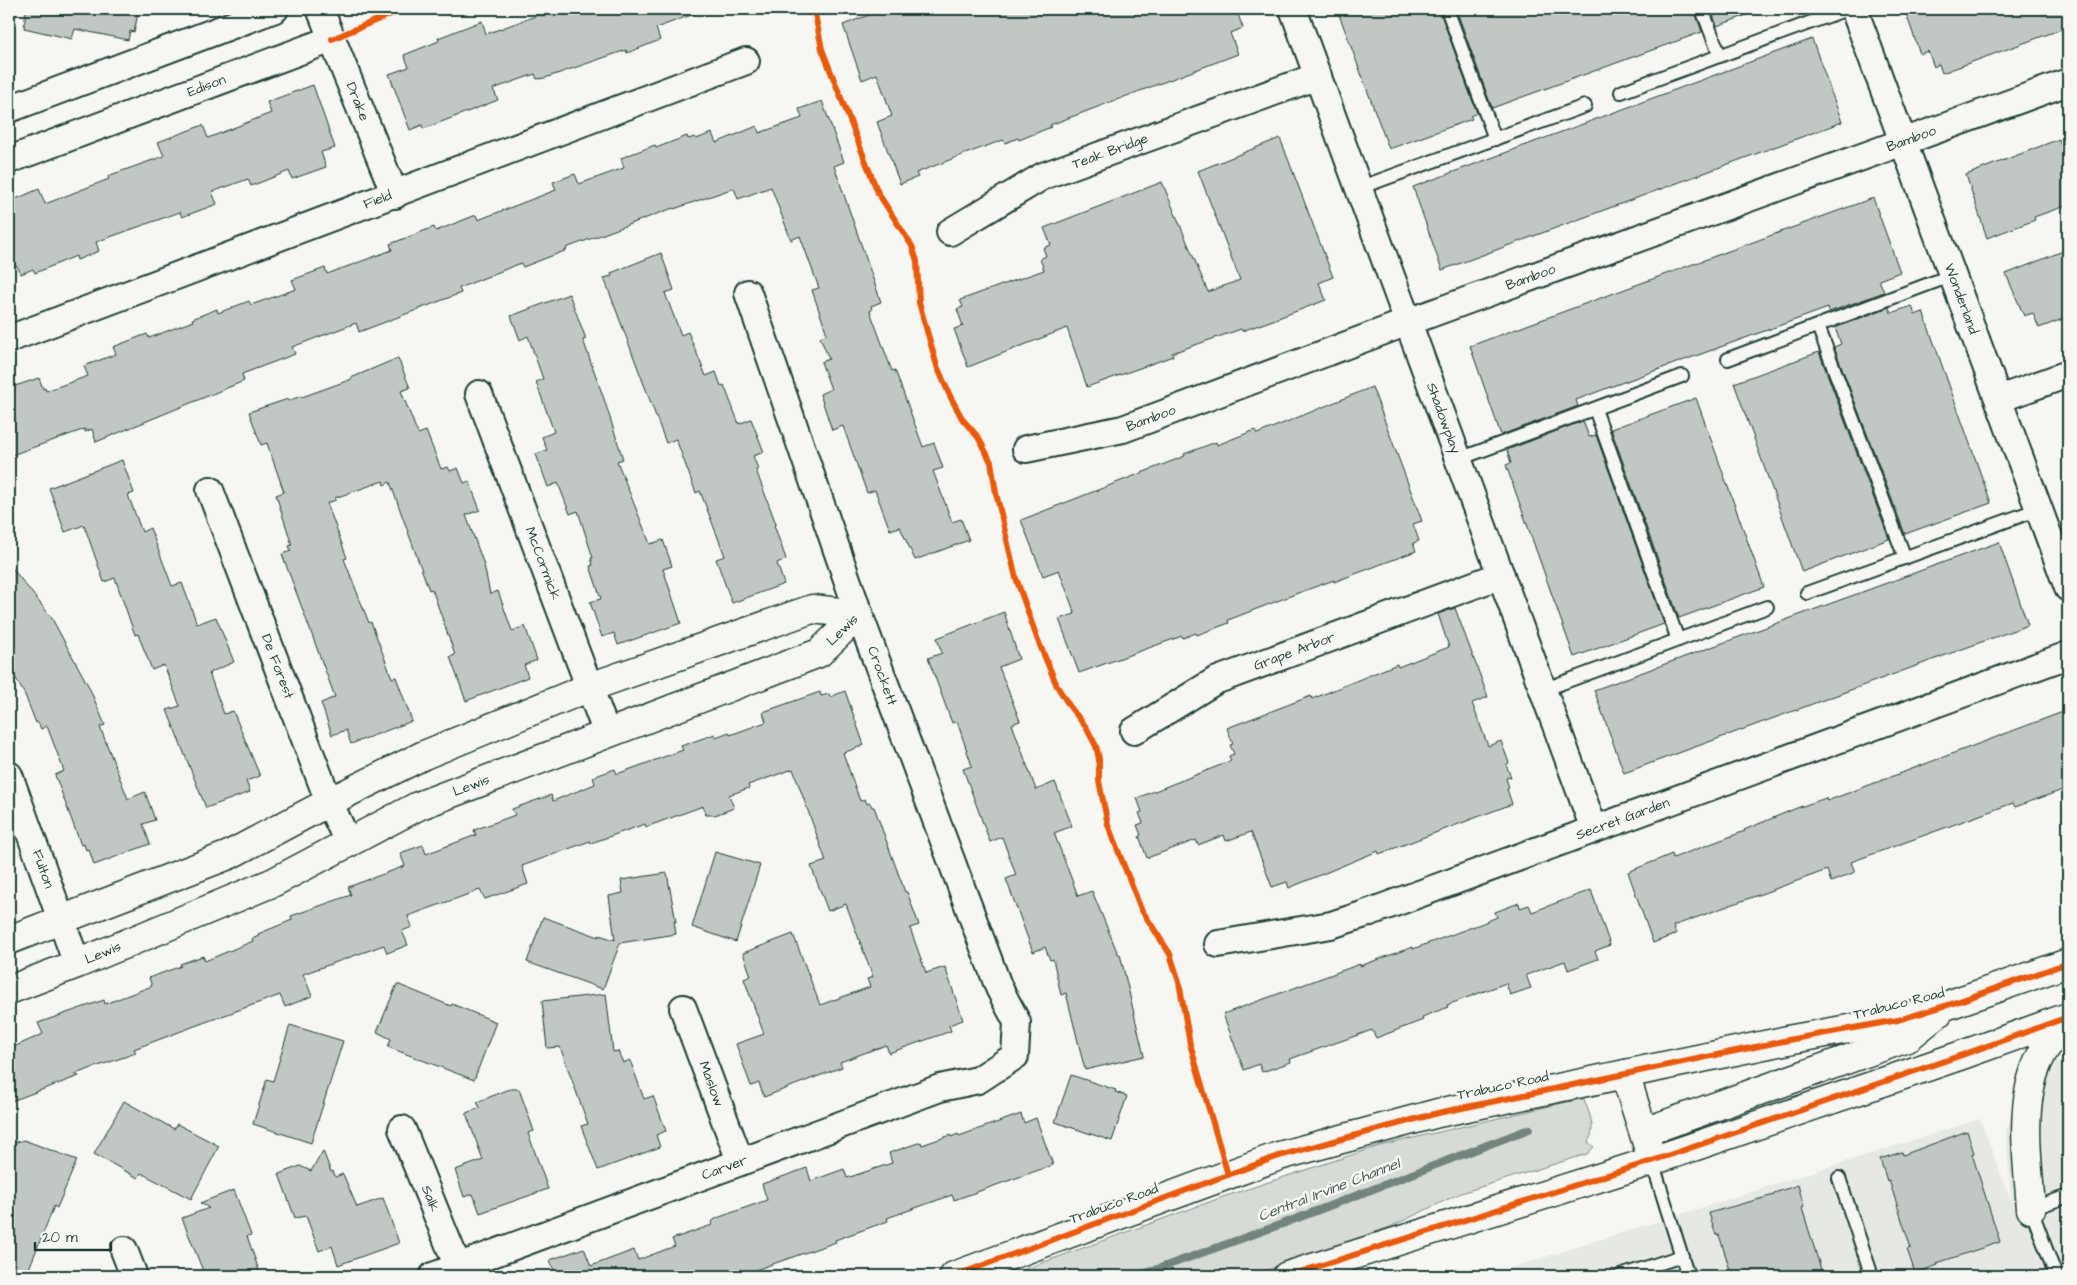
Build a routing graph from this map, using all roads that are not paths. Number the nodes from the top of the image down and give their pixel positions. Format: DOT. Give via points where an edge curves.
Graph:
graph roads {
  1 [pos="275,9"];
  2 [pos="320,9"];
  3 [pos="1293,9"];
  4 [pos="1447,9"];
  5 [pos="1702,9"];
  6 [pos="1847,9"];
  7 [pos="1854,9"];
  8 [pos="332,40"];
  9 [pos="1720,56"];
  10 [pos="746,61"];
  11 [pos="1318,76"];
  12 [pos="2068,82"];
  13 [pos="1621,92"];
  14 [pos="1585,106"];
  15 [pos="9,109"];
  16 [pos="1494,139"];
  17 [pos="1904,143"];
  18 [pos="9,160"];
  19 [pos="1359,188"];
  20 [pos="395,195"];
  21 [pos="950,232"];
  22 [pos="1953,276"];
  23 [pos="748,293"];
  24 [pos="1408,322"];
  25 [pos="1818,326"];
  26 [pos="9,339"];
  27 [pos="1728,359"];
  28 [pos="2068,374"];
  29 [pos="1682,376"];
  30 [pos="479,394"];
  31 [pos="1998,399"];
  32 [pos="1595,409"];
  33 [pos="1026,449"];
  34 [pos="1458,459"];
  35 [pos="210,490"];
  36 [pos="2039,509"];
  37 [pos="1904,558"];
  38 [pos="1501,575"];
  39 [pos="2068,588"];
  40 [pos="1807,593"];
  41 [pos="1767,607"];
  42 [pos="859,614"];
  43 [pos="1678,640"];
  44 [pos="2068,655"];
  45 [pos="590,687"];
  46 [pos="1543,690"];
  47 [pos="1134,731"];
  48 [pos="607,734"];
  49 [pos="9,775"];
  50 [pos="328,802"];
  51 [pos="1594,829"];
  52 [pos="348,842"];
  53 [pos="60,920"];
  54 [pos="9,940"];
  55 [pos="1218,944"];
  56 [pos="2068,963"];
  57 [pos="77,964"];
  58 [pos="9,990"];
  59 [pos="1948,1005"];
  60 [pos="683,1008"];
  61 [pos="2068,1016"];
  62 [pos="2068,1023"];
  63 [pos="1015,1056"];
  64 [pos="1625,1074"];
  65 [pos="402,1129"];
  66 [pos="1644,1132"];
  67 [pos="740,1161"];
  68 [pos="1652,1161"];
  69 [pos="1839,1178"];
  70 [pos="2068,1196"];
  71 [pos="2031,1209"];
  72 [pos="124,1250"];
  73 [pos="1682,1256"];
  74 [pos="458,1267"];
  75 [pos="1321,1271"];
  76 [pos="134,1276"];
  77 [pos="433,1276"];
  78 [pos="954,1276"];
  79 [pos="1287,1276"];
  80 [pos="1620,1276"];
  81 [pos="1688,1276"];
  82 [pos="1872,1276"];
  83 [pos="2056,1276"];
  1 -- 15 [label="street"];
  2 -- 8 [label="street, Drake"];
  3 -- 11 [label="street, Shadowplay"];
  4 -- 16 [label="lane"];
  5 -- 9 [label="lane"];
  6 -- 9 [label="lane"];
  7 -- 17 [label="street, Wonderland"];
  8 -- 18 [label="street, Edison"];
  8 -- 20 [label="street, Drake"];
  9 -- 13 [label="lane"];
  10 -- 20 [label="street, Field"];
  11 -- 19 [label="street, Shadowplay"];
  11 -- 21 [label="street, Teak Bridge" via="1043,176"];
  12 -- 17 [label="street, Bamboo"];
  14 -- 16 [label="lane"];
  16 -- 19 [label="lane"];
  17 -- 22 [label="street, Wonderland"];
  17 -- 24 [label="street, Bamboo"];
  19 -- 24 [label="street, Shadowplay"];
  20 -- 26 [label="street, Field"];
  22 -- 25 [label="lane"];
  22 -- 31 [label="street, Wonderland"];
  23 -- 42 [label="street, Crockett"];
  24 -- 33 [label="street, Bamboo" via="1123,429"];
  24 -- 34 [label="street, Shadowplay"];
  25 -- 27 [label="lane"];
  25 -- 37 [label="lane"];
  28 -- 31 [label="street"];
  29 -- 32 [label="lane"];
  30 -- 45 [label="street, McCormick"];
  31 -- 36 [label="street, Wonderland"];
  32 -- 34 [label="lane"];
  32 -- 43 [label="lane"];
  34 -- 38 [label="street, Shadowplay"];
  35 -- 50 [label="street, De Forest"];
  36 -- 37 [label="lane"];
  36 -- 39 [label="street, Wonderland"];
  37 -- 40 [label="lane"];
  38 -- 46 [label="street, Shadowplay"];
  38 -- 47 [label="street, Grape Arbor" via="1215,680"];
  41 -- 43 [label="lane"];
  42 -- 45 [label="main road, Lewis" via="812,608"];
  42 -- 48 [label="main road, Lewis" via="819,653"];
  42 -- 63 [label="street, Crockett" via="999,988 1017,1022"];
  43 -- 46 [label="lane"];
  44 -- 51 [label="street, Secret Garden"];
  45 -- 48 [label="street, McCormick"];
  45 -- 50 [label="main road, Lewis" via="424,755"];
  46 -- 51 [label="street, Shadowplay"];
  48 -- 52 [label="main road, Lewis" via="418,806"];
  49 -- 53 [label="street, Fulton"];
  50 -- 52 [label="street, De Forest"];
  50 -- 53 [label="main road, Lewis" via="229,855"];
  51 -- 55 [label="street, Secret Garden" via="1331,925"];
  52 -- 57 [label="main road, Lewis" via="274,882"];
  53 -- 54 [label="main road, Lewis"];
  53 -- 57 [label="street, Fulton"];
  56 -- 59 [label="main road, Trabuco Road"];
  57 -- 58 [label="main road, Lewis"];
  59 -- 64 [label="main road, Trabuco Road" via="1898,1020"];
  59 -- 66 [label="main road" via="1907,1038"];
  60 -- 67 [label="street, Maslow"];
  61 -- 68 [label="main road"];
  62 -- 71 [label="main road" via="2045,1047 2031,1084 2026,1120"];
  63 -- 67 [label="street, Carver" via="978,1080 940,1088"];
  64 -- 66 [label="main road"];
  64 -- 78 [label="main road, Trabuco Road" via="1438,1113 1279,1156"];
  65 -- 74 [label="street, Salk"];
  66 -- 68 [label="main road"];
  67 -- 74 [label="street, Carver"];
  68 -- 73 [label="lane"];
  68 -- 75 [label="main road"];
  69 -- 82 [label="lane"];
  70 -- 71 [label="lane"];
  71 -- 83 [label="lane"];
  72 -- 76 [label="street"];
  73 -- 80 [label="lane"];
  73 -- 81 [label="lane"];
  74 -- 77 [label="street, Carver"];
  75 -- 79 [label="main road"];
}
